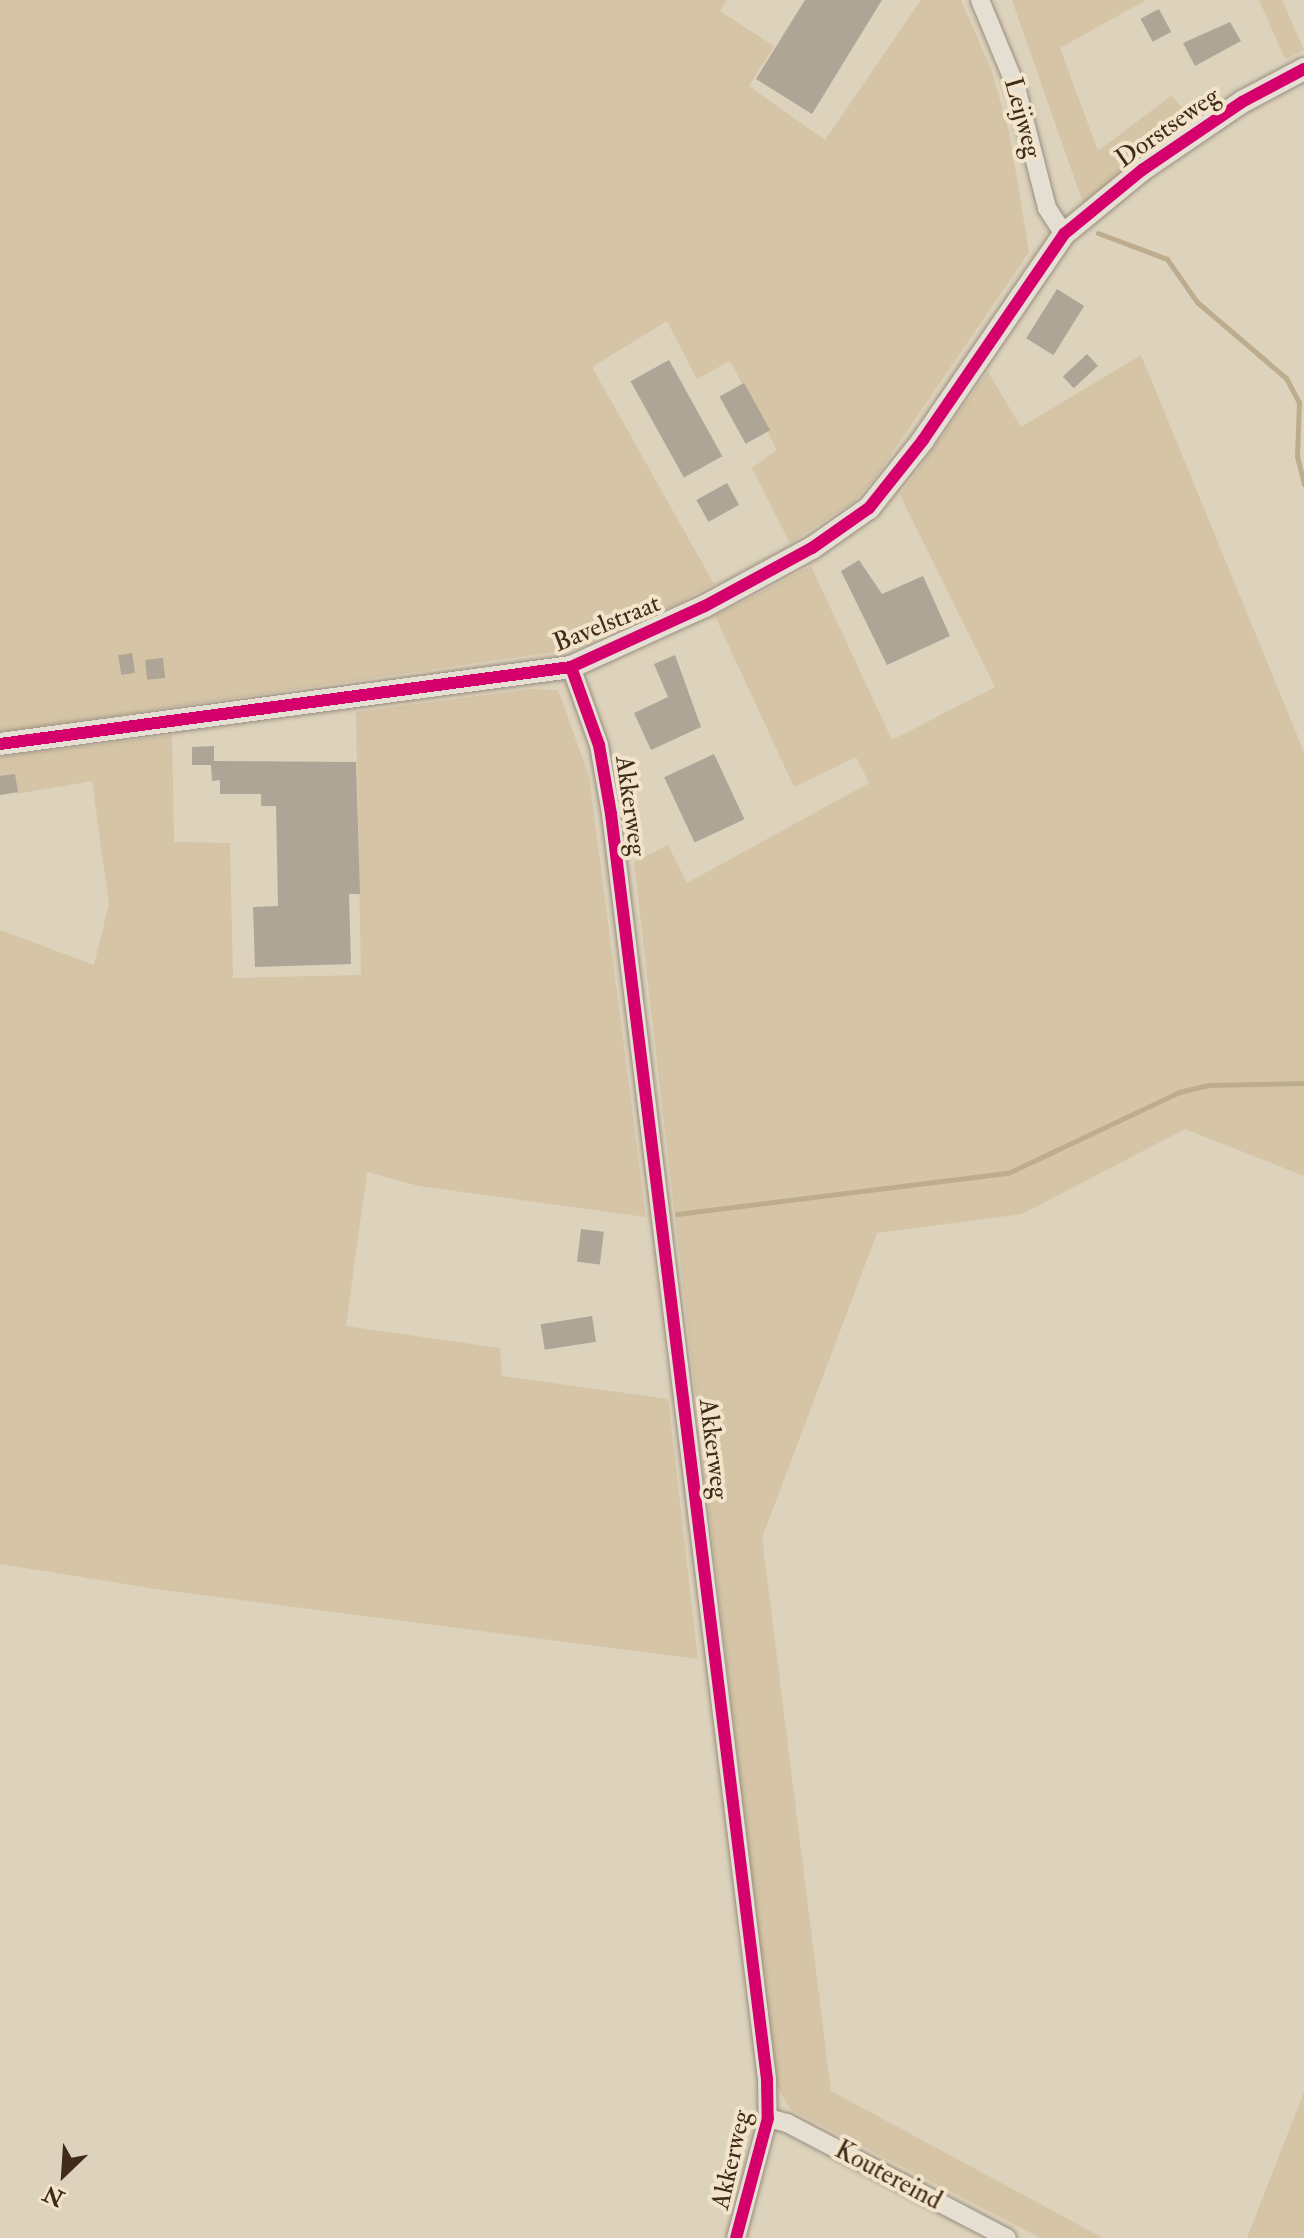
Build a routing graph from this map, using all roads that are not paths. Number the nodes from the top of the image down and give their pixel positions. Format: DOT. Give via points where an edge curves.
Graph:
graph roads {
  1 [pos="980,0"];
  2 [pos="1304,69"];
  3 [pos="1064,234"];
  4 [pos="571,667"];
  5 [pos="0,744"];
  6 [pos="768,2118"];
  7 [pos="736,2238"];
  8 [pos="1007,2238"];
  1 -- 3 [label="street, Leijweg" via="1016,87 1047,208"];
  2 -- 3 [label="street, Dorstseweg" via="1242,102 1142,170"];
  3 -- 4 [label="street, Bavelstraat" via="917,448 869,508 749,583"];
  4 -- 5 [label="street, Bavelstraat"];
  4 -- 6 [label="street, Akkerweg" via="599,745 611,814 722,1702"];
  6 -- 7 [label="street, Akkerweg"];
  6 -- 8 [label="street, Koutereind" via="787,2123"];
}
